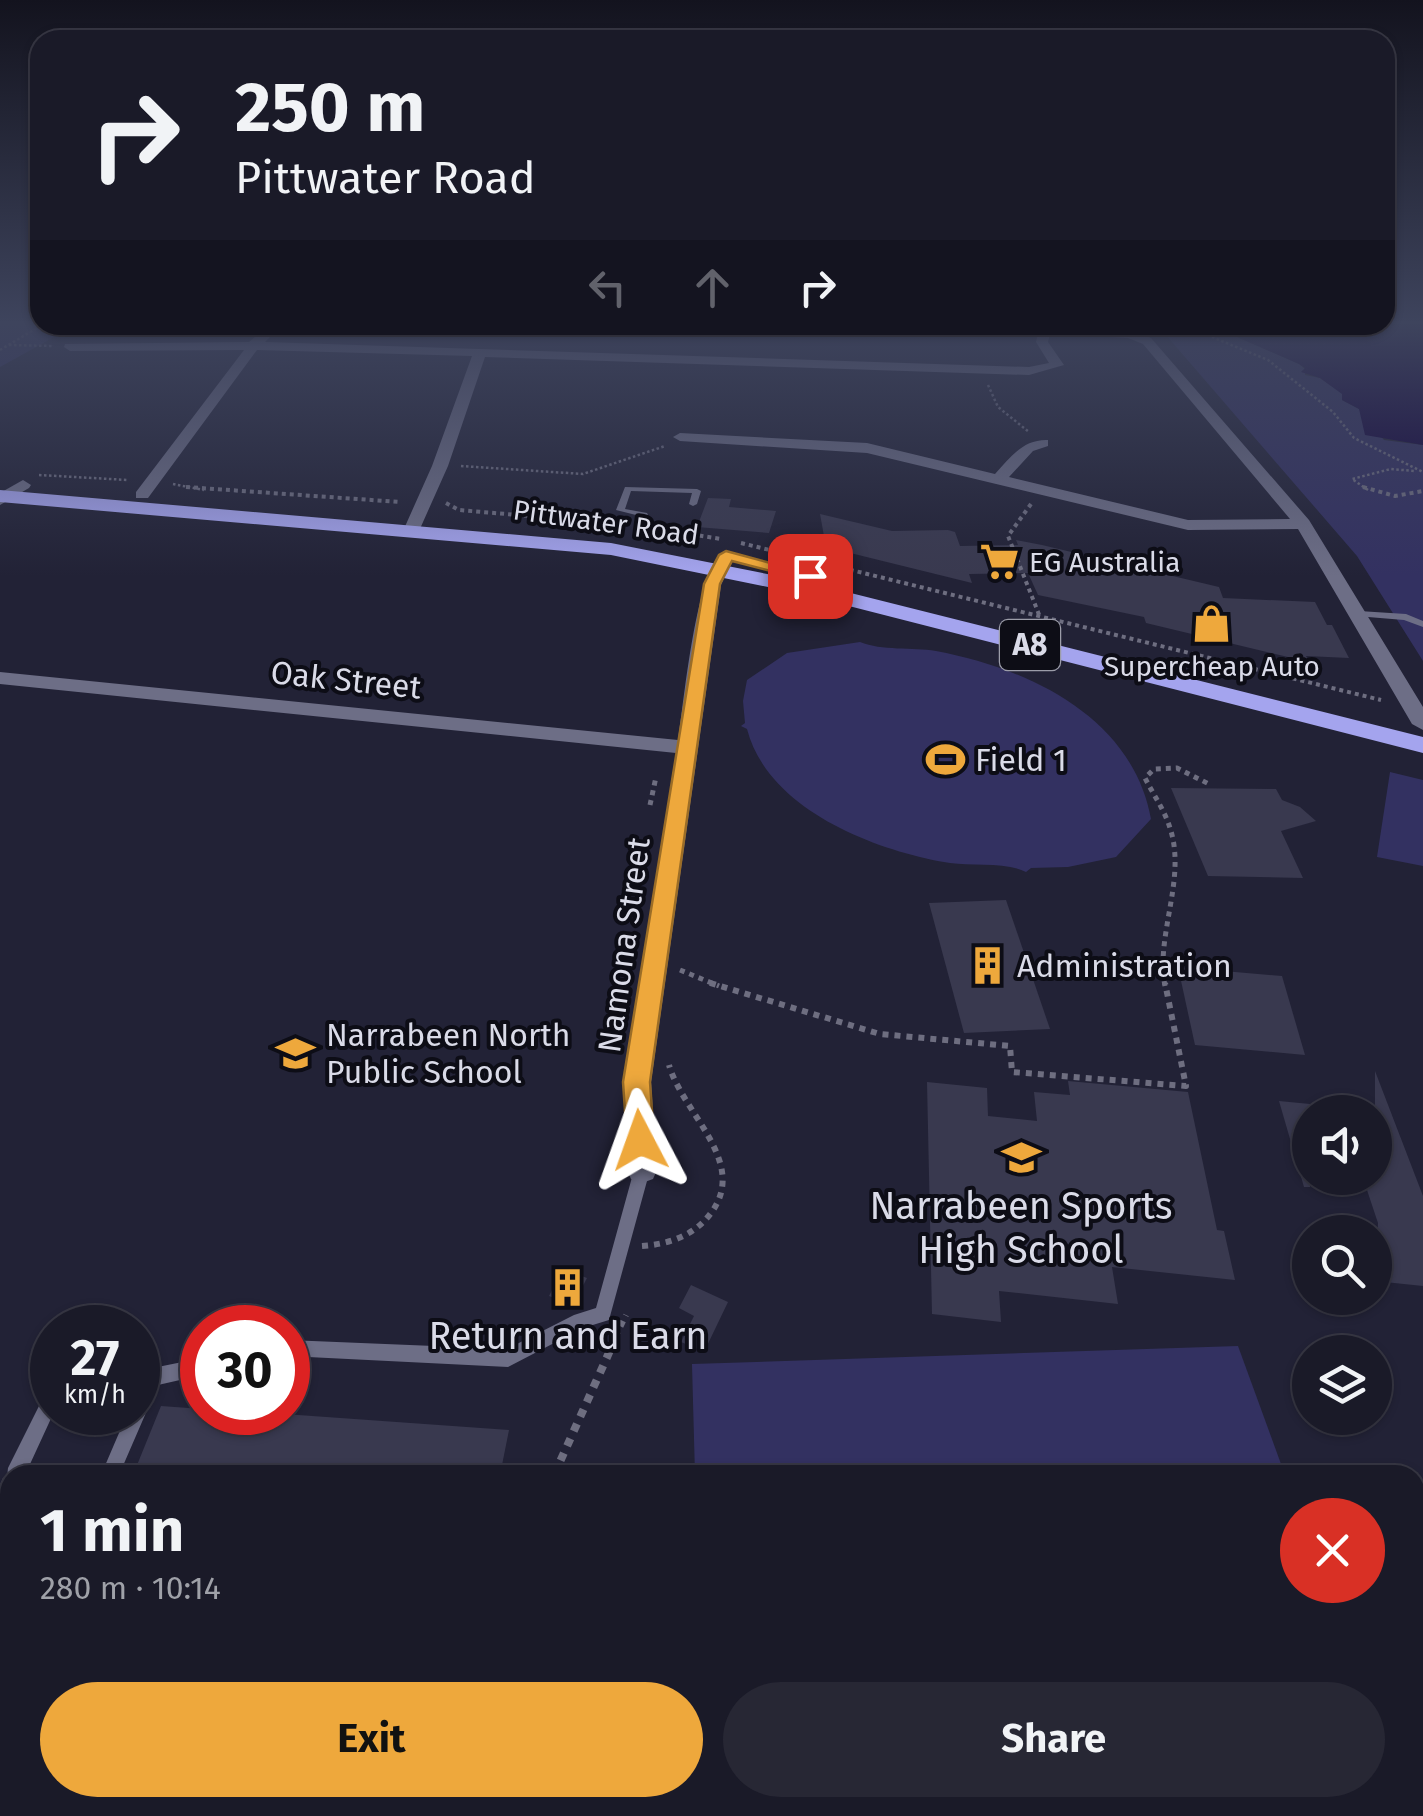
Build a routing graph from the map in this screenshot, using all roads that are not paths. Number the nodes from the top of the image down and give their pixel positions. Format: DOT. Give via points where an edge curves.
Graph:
graph roads {
  1 [pos="209,406"];
  2 [pos="461,406"];
  3 [pos="1202,406"];
  4 [pos="680,437"];
  5 [pos="1043,443"];
  6 [pos="998,480"];
  7 [pos="1,494"];
  8 [pos="142,496"];
  9 [pos="693,504"];
  10 [pos="644,515"];
  11 [pos="415,524"];
  12 [pos="1303,524"];
  13 [pos="722,562"];
  14 [pos="1359,614"];
  15 [pos="1423,624"];
  16 [pos="0,678"];
  17 [pos="1423,725"];
  18 [pos="1423,745"];
  19 [pos="686,747"];
  20 [pos="642,1170"];
  21 [pos="310,1349"];
  22 [pos="34,1435"];
  23 [pos="127,1435"];
  24 [pos="20,1465"];
  25 [pos="114,1465"];
  1 -- 8 [label="street"];
  2 -- 11 [label="street"];
  3 -- 12 [label="street"];
  4 -- 6 [label="street" via="867,448"];
  5 -- 6 [label="street" via="1028,448"];
  6 -- 12 [label="street" via="1188,525"];
  7 -- 8 [label="highway, Pittwater Road / A8" via="23,485"];
  7 -- 11 [label="highway, Pittwater Road / A8"];
  8 -- 11 [label="highway, Pittwater Road / A8"];
  9 -- 10 [label="lane" via="697,490 628,489 620,510"];
  11 -- 13 [label="highway, Pittwater Road / A8"];
  12 -- 14 [label="street"];
  13 -- 17 [label="highway, Pittwater Road / A8"];
  13 -- 18 [label="highway, Pittwater Road / A8"];
  13 -- 19 [label="street, Namona Street"];
  14 -- 15 [label="lane"];
  14 -- 17 [label="street"];
  16 -- 19 [label="street, Oak Street"];
  19 -- 20 [label="street, Namona Street" via="636,1082"];
  20 -- 21 [label="lane" via="603,1314 508,1358"];
  22 -- 24 [label="lane"];
  23 -- 25 [label="lane"];
}
